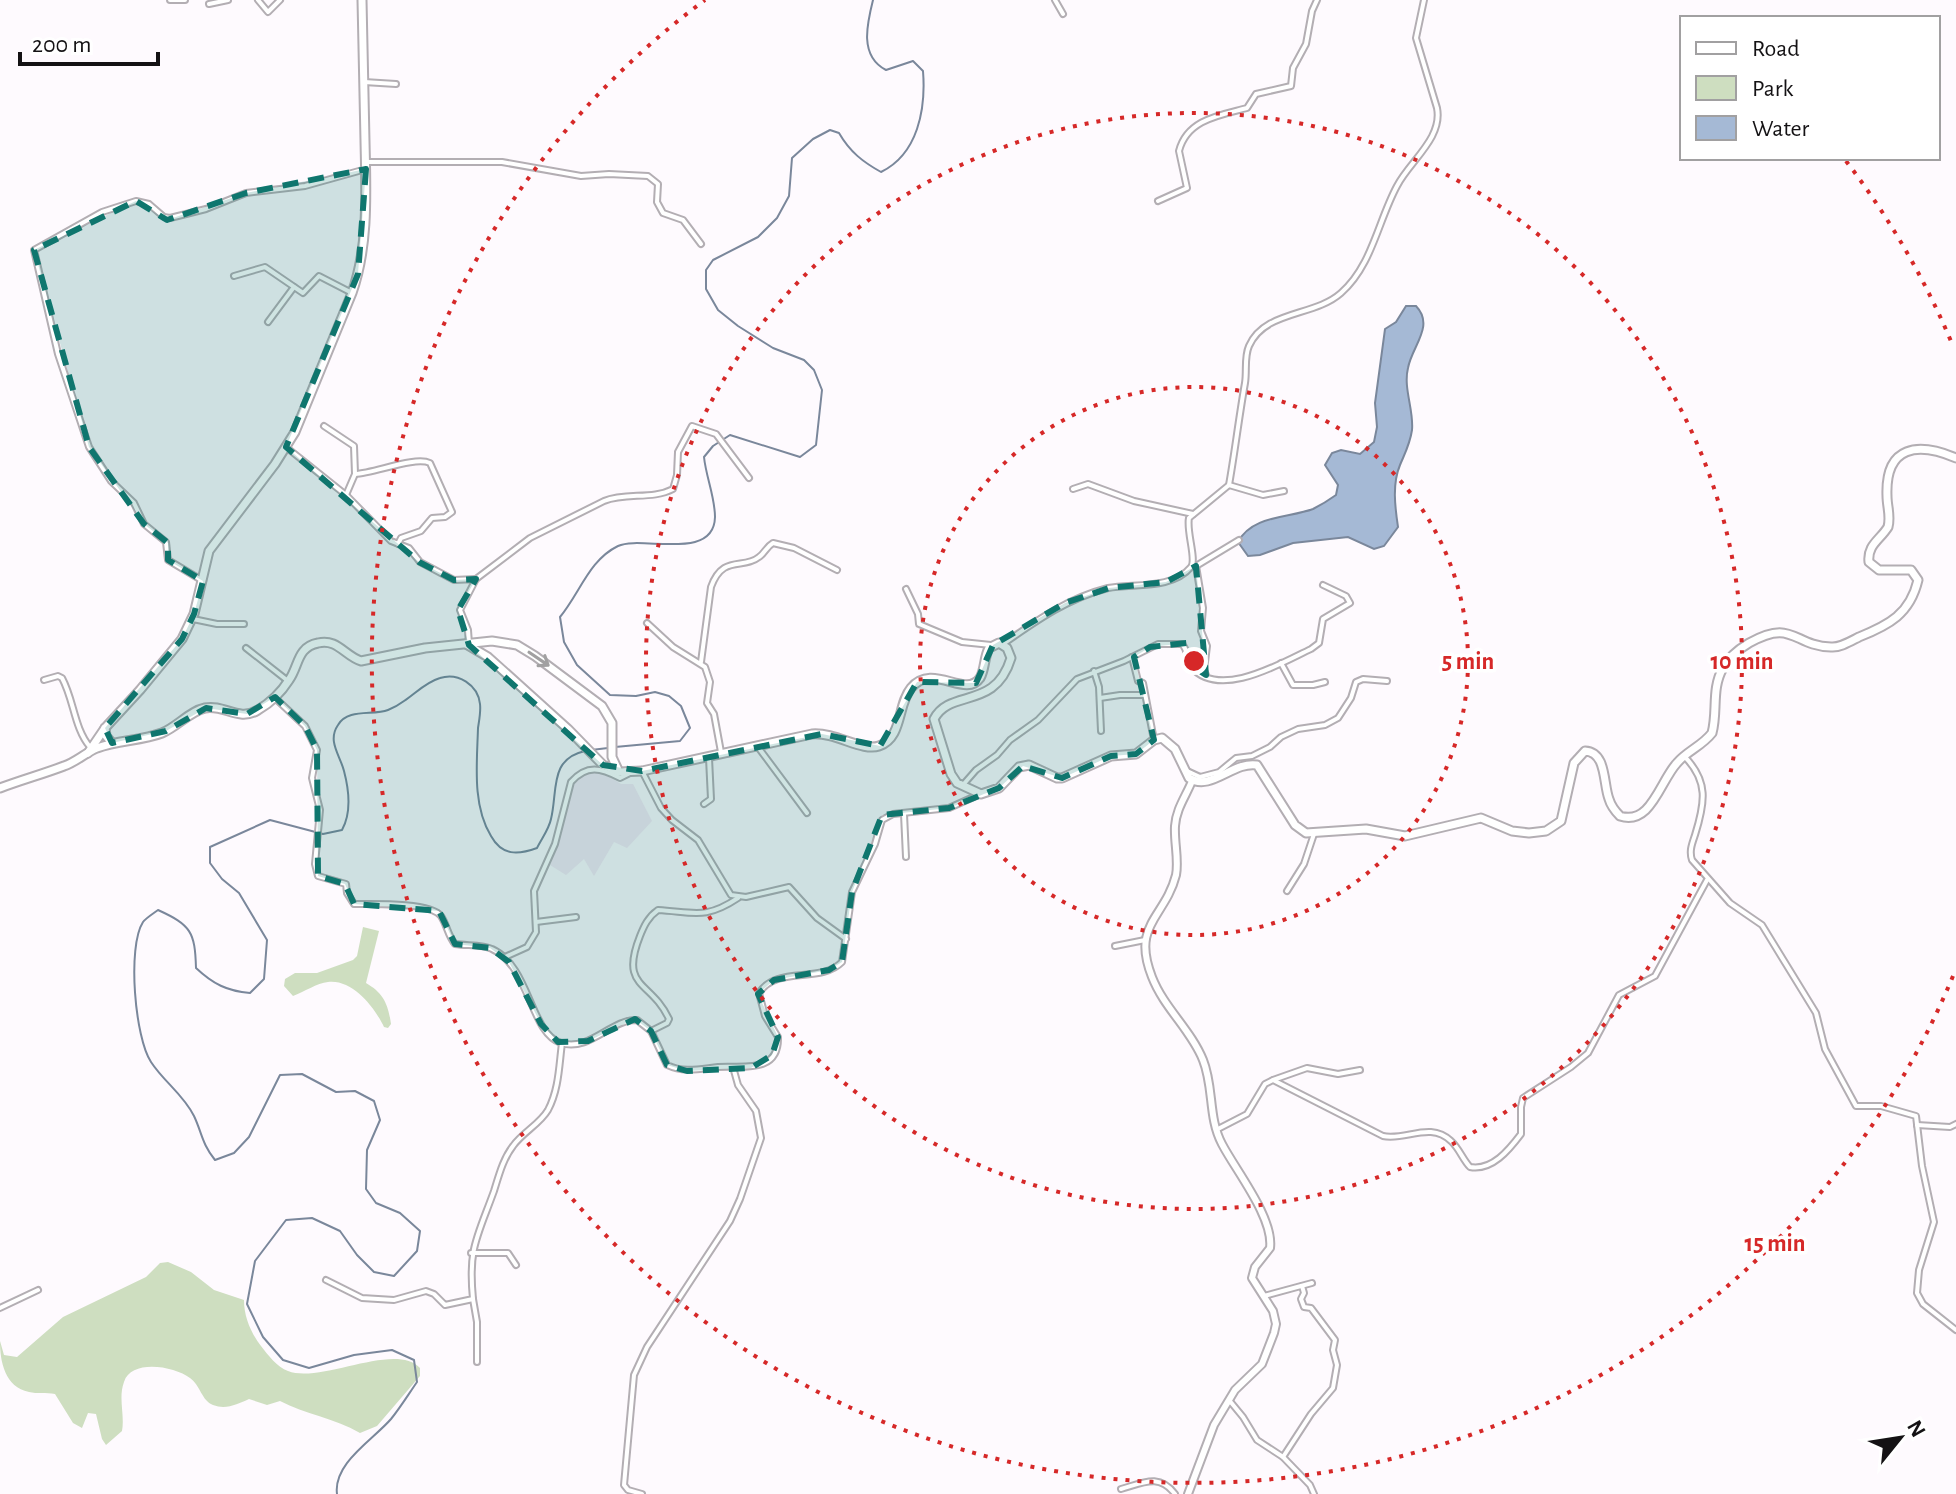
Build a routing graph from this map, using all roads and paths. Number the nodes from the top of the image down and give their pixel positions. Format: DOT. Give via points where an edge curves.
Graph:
graph roads {
  1 [pos="170,0"];
  2 [pos="185,0"];
  3 [pos="228,0"];
  4 [pos="258,0"];
  5 [pos="280,0"];
  6 [pos="362,0"];
  7 [pos="1055,0"];
  8 [pos="1317,0"];
  9 [pos="1424,0"];
  10 [pos="209,4"];
  11 [pos="1063,14"];
  12 [pos="364,82"];
  13 [pos="396,84"];
  14 [pos="366,165"];
  15 [pos="1158,201"];
  16 [pos="701,244"];
  17 [pos="234,276"];
  18 [pos="294,287"];
  19 [pos="352,293"];
  20 [pos="268,322"];
  21 [pos="324,426"];
  22 [pos="286,447"];
  23 [pos="1956,458"];
  24 [pos="355,474"];
  25 [pos="749,478"];
  26 [pos="1229,485"];
  27 [pos="1073,489"];
  28 [pos="1284,491"];
  29 [pos="346,495"];
  30 [pos="1193,514"];
  31 [pos="1239,540"];
  32 [pos="398,544"];
  33 [pos="1193,567"];
  34 [pos="837,570"];
  35 [pos="476,579"];
  36 [pos="203,581"];
  37 [pos="1323,585"];
  38 [pos="906,589"];
  39 [pos="193,619"];
  40 [pos="647,623"];
  41 [pos="244,624"];
  42 [pos="468,644"];
  43 [pos="1003,644"];
  44 [pos="993,645"];
  45 [pos="246,648"];
  46 [pos="1132,657"];
  47 [pos="701,662"];
  48 [pos="1281,663"];
  49 [pos="1094,671"];
  50 [pos="1206,675"];
  51 [pos="44,680"];
  52 [pos="288,681"];
  53 [pos="1387,681"];
  54 [pos="1325,682"];
  55 [pos="1145,695"];
  56 [pos="274,697"];
  57 [pos="1100,698"];
  58 [pos="105,728"];
  59 [pos="1101,731"];
  60 [pos="1154,740"];
  61 [pos="112,743"];
  62 [pos="757,745"];
  63 [pos="89,750"];
  64 [pos="721,752"];
  65 [pos="709,756"];
  66 [pos="1684,756"];
  67 [pos="1184,769"];
  68 [pos="642,771"];
  69 [pos="619,772"];
  70 [pos="630,773"];
  71 [pos="1192,781"];
  72 [pos="962,786"];
  73 [pos="0,788"];
  74 [pos="981,794"];
  75 [pos="704,804"];
  76 [pos="807,813"];
  77 [pos="904,814"];
  78 [pos="1314,834"];
  79 [pos="906,857"];
  80 [pos="1707,880"];
  81 [pos="1287,891"];
  82 [pos="738,898"];
  83 [pos="576,917"];
  84 [pos="536,922"];
  85 [pos="846,939"];
  86 [pos="1145,940"];
  87 [pos="1115,946"];
  88 [pos="505,957"];
  89 [pos="651,1031"];
  90 [pos="562,1043"];
  91 [pos="733,1067"];
  92 [pos="1360,1070"];
  93 [pos="1270,1080"];
  94 [pos="1956,1124"];
  95 [pos="1917,1125"];
  96 [pos="1216,1130"];
  97 [pos="471,1253"];
  98 [pos="516,1265"];
  99 [pos="326,1280"];
  100 [pos="1312,1283"];
  101 [pos="1302,1286"];
  102 [pos="38,1290"];
  103 [pos="1264,1296"];
  104 [pos="473,1299"];
  105 [pos="0,1308"];
  106 [pos="1956,1330"];
  107 [pos="477,1362"];
  108 [pos="1229,1400"];
  109 [pos="1283,1457"];
  110 [pos="1121,1489"];
  111 [pos="642,1494"];
  112 [pos="1175,1494"];
  113 [pos="1188,1494"];
  114 [pos="1314,1494"];
  1 -- 2 [label="street"];
  3 -- 10 [label="street"];
  4 -- 5 [label="street" via="268,12"];
  6 -- 12 [label="main road"];
  7 -- 11 [label="street"];
  8 -- 15 [label="street" via="1291,86 1256,94 1247,108 1216,114 1191,131 1179,148 1187,188"];
  9 -- 26 [label="street" via="1416,38 1439,116 1436,129 1398,183 1359,272 1343,291 1269,323 1250,344"];
  12 -- 13 [label="street"];
  12 -- 14 [label="main road"];
  14 -- 16 [label="street" via="490,161 581,176 648,176 658,184 657,202 663,213 683,220"];
  14 -- 19 [label="main road" via="363,247"];
  14 -- 36 [label="street" via="305,186 246,193 170,218 136,201 102,212 34,250 58,354 89,447 111,481 134,503 144,524 166,542 168,560"];
  17 -- 18 [label="street" via="265,267"];
  18 -- 19 [label="street" via="306,292 319,276"];
  18 -- 20 [label="street"];
  19 -- 22 [label="main road"];
  21 -- 24 [label="street" via="353,445"];
  22 -- 29 [label="street"];
  22 -- 36 [label="main road" via="213,542"];
  23 -- 66 [label="main road" via="1930,448 1913,449 1892,469 1888,527 1868,557 1879,570 1905,568 1917,576 1899,616 1888,626 1837,647 1772,632 1741,648 1723,666 1715,685 1712,733"];
  24 -- 29 [label="street"];
  24 -- 32 [label="street" via="430,463 452,512 432,518"];
  25 -- 35 [label="street" via="717,436 698,426 690,428 677,453 677,480 670,491 604,501 530,538"];
  26 -- 28 [label="street" via="1258,495"];
  26 -- 30 [label="street"];
  27 -- 30 [label="street" via="1088,484"];
  29 -- 32 [label="street"];
  30 -- 33 [label="street" via="1187,523"];
  31 -- 33 [label="street"];
  32 -- 35 [label="street" via="454,580"];
  33 -- 43 [label="street" via="1166,582 1084,595"];
  33 -- 50 [label="street" via="1203,608"];
  34 -- 47 [label="street" via="773,543 757,559 728,566 711,587"];
  35 -- 42 [label="street" via="460,610"];
  36 -- 39 [label="main road"];
  37 -- 48 [label="street" via="1348,598 1349,605 1323,619 1316,646"];
  38 -- 44 [label="street" via="919,624 962,642"];
  39 -- 41 [label="street"];
  39 -- 58 [label="main road" via="169,656"];
  40 -- 47 [label="street" via="673,647"];
  42 -- 52 [label="main road" via="361,661 336,644 317,643 301,653"];
  42 -- 69 [label="main road" via="568,729 597,761"];
  42 -- 69 [label="main road, one-way" via="517,645 594,699 612,726 611,753"];
  43 -- 44 [label="main road"];
  43 -- 72 [label="main road" via="1011,658 1000,679 983,694 943,707 934,719 948,767"];
  44 -- 62 [label="main road" via="982,676 974,683 963,686 929,678 912,687 895,731 880,746 865,747 822,734"];
  45 -- 52 [label="street"];
  46 -- 49 [label="street"];
  46 -- 50 [label="street" via="1158,644 1182,644 1191,667"];
  46 -- 55 [label="street"];
  47 -- 64 [label="street" via="709,675 707,703"];
  48 -- 50 [label="street" via="1242,679"];
  48 -- 54 [label="street" via="1293,685"];
  49 -- 57 [label="street"];
  49 -- 72 [label="street" via="1072,682 1038,720"];
  51 -- 63 [label="street" via="62,678"];
  52 -- 56 [label="main road"];
  53 -- 67 [label="street" via="1359,680 1338,718 1298,729 1216,773 1200,777"];
  55 -- 57 [label="street"];
  55 -- 60 [label="street"];
  56 -- 61 [label="main road" via="247,714 206,708 153,736"];
  56 -- 88 [label="street" via="305,726 316,745 312,778 319,807 318,876 346,884 354,904 435,911 455,944 489,948"];
  57 -- 59 [label="street"];
  58 -- 61 [label="main road"];
  58 -- 63 [label="main road"];
  60 -- 67 [label="main road" via="1170,742"];
  60 -- 74 [label="main road" via="1136,754 1111,756 1062,778 1034,765 1023,766 999,788"];
  61 -- 63 [label="main road"];
  62 -- 64 [label="main road"];
  62 -- 76 [label="street"];
  63 -- 73 [label="main road" via="67,765"];
  64 -- 65 [label="main road"];
  65 -- 68 [label="main road"];
  65 -- 75 [label="street" via="711,799"];
  66 -- 78 [label="main road" via="1644,813 1631,818 1620,816 1610,804 1598,757 1585,751 1574,763 1564,816 1546,831 1521,833 1473,818 1413,836 1366,829"];
  66 -- 80 [label="street" via="1703,787 1690,857"];
  67 -- 71 [label="main road"];
  68 -- 70 [label="main road"];
  68 -- 82 [label="street" via="661,808 698,840 726,890"];
  69 -- 70 [label="main road"];
  70 -- 84 [label="street" via="620,778 592,768 571,782 558,836 534,891"];
  71 -- 78 [label="main road" via="1257,765 1295,825"];
  71 -- 86 [label="main road" via="1176,821 1176,875"];
  72 -- 74 [label="main road"];
  74 -- 77 [label="street" via="949,808"];
  77 -- 79 [label="street"];
  77 -- 85 [label="street" via="882,820 852,892"];
  78 -- 81 [label="street"];
  80 -- 93 [label="street" via="1655,976 1619,995 1588,1053 1523,1098 1521,1134 1491,1164 1470,1167 1451,1141 1424,1131 1383,1136"];
  80 -- 95 [label="street" via="1762,925 1816,1013 1825,1049 1854,1104 1913,1113"];
  82 -- 85 [label="street" via="789,887 817,918"];
  82 -- 89 [label="street" via="710,912 658,910 648,920 631,966 669,1019"];
  83 -- 84 [label="street"];
  84 -- 88 [label="street" via="532,942"];
  85 -- 91 [label="street" via="843,959 835,968 782,977 763,987 760,1003 778,1037 777,1048 758,1066"];
  86 -- 87 [label="street"];
  86 -- 96 [label="main road" via="1154,982 1203,1060"];
  88 -- 90 [label="street" via="545,1031"];
  89 -- 90 [label="street" via="632,1019 588,1041"];
  89 -- 91 [label="street" via="663,1060 672,1067"];
  90 -- 97 [label="street" via="550,1106 503,1163"];
  91 -- 111 [label="street" via="756,1111 761,1138 730,1221 634,1375 624,1485"];
  92 -- 93 [label="street" via="1338,1074 1307,1068"];
  93 -- 96 [label="street" via="1247,1114"];
  94 -- 95 [label="street"];
  95 -- 106 [label="street" via="1934,1222 1917,1293"];
  96 -- 103 [label="main road" via="1269,1230 1270,1248 1253,1274"];
  97 -- 98 [label="street" via="508,1253"];
  97 -- 104 [label="street"];
  99 -- 104 [label="street" via="368,1299 394,1300 426,1291 445,1305"];
  100 -- 101 [label="street"];
  101 -- 103 [label="street"];
  101 -- 109 [label="street" via="1304,1306 1335,1340 1337,1369 1331,1391"];
  102 -- 105 [label="street"];
  103 -- 108 [label="main road" via="1275,1318 1274,1333 1262,1364"];
  104 -- 107 [label="street"];
  108 -- 109 [label="street" via="1259,1442"];
  108 -- 113 [label="main road"];
  109 -- 114 [label="street"];
  110 -- 112 [label="street" via="1159,1481"];
}
